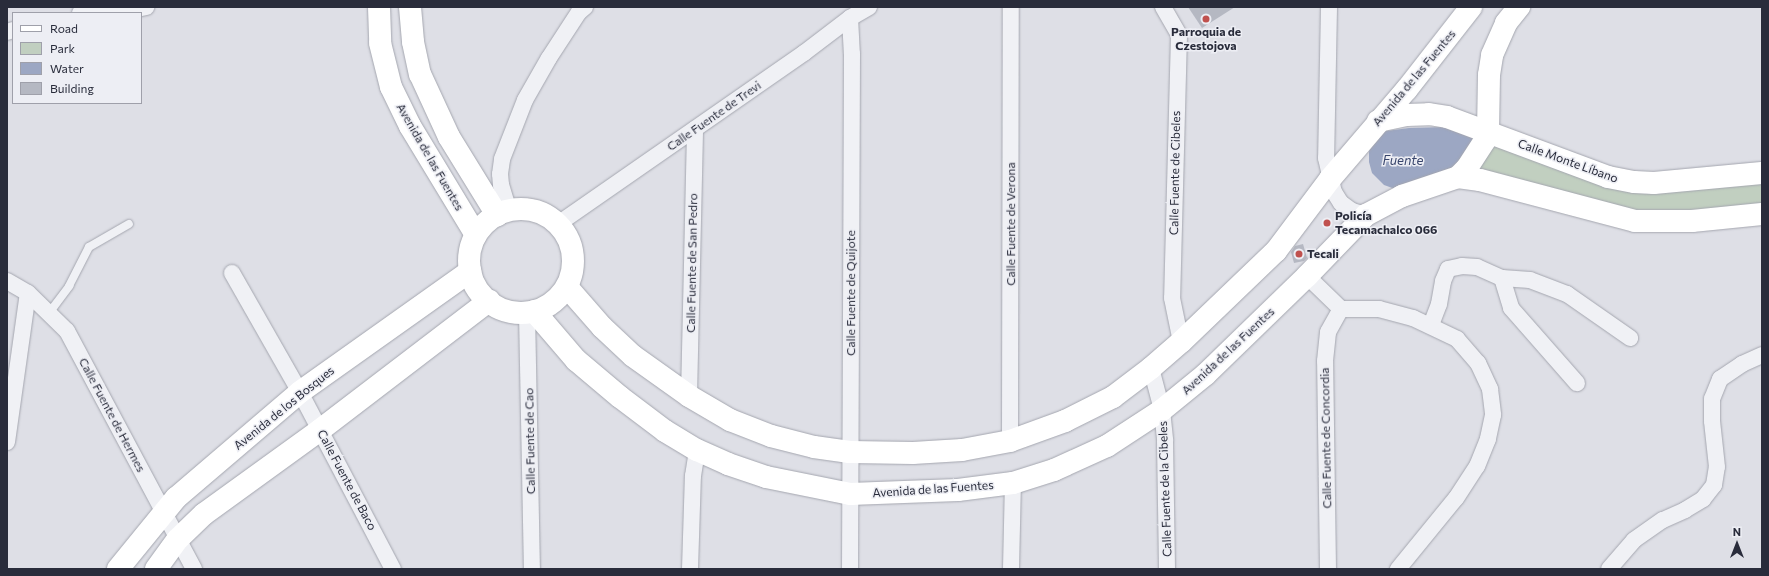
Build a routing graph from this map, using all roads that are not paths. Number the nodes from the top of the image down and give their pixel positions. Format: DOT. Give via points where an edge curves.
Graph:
graph roads {
  1 [pos="146,7"];
  2 [pos="379,7"];
  3 [pos="410,7"];
  4 [pos="584,7"];
  5 [pos="869,7"];
  6 [pos="1011,7"];
  7 [pos="1163,7"];
  8 [pos="1329,7"];
  9 [pos="1472,7"];
  10 [pos="1519,7"];
  11 [pos="89,10"];
  12 [pos="850,18"];
  13 [pos="1378,121"];
  14 [pos="694,129"];
  15 [pos="1488,132"];
  16 [pos="1762,173"];
  17 [pos="1458,178"];
  18 [pos="1330,179"];
  19 [pos="503,213"];
  20 [pos="1762,214"];
  21 [pos="1366,215"];
  22 [pos="129,224"];
  23 [pos="558,224"];
  24 [pos="476,235"];
  25 [pos="470,271"];
  26 [pos="232,273"];
  27 [pos="1307,276"];
  28 [pos="1502,278"];
  29 [pos="7,281"];
  30 [pos="567,287"];
  31 [pos="28,293"];
  32 [pos="489,301"];
  33 [pos="1341,310"];
  34 [pos="531,312"];
  35 [pos="49,313"];
  36 [pos="1431,325"];
  37 [pos="1630,338"];
  38 [pos="1181,342"];
  39 [pos="1762,356"];
  40 [pos="1151,368"];
  41 [pos="1577,383"];
  42 [pos="300,392"];
  43 [pos="689,396"];
  44 [pos="1162,410"];
  45 [pos="320,430"];
  46 [pos="7,442"];
  47 [pos="1010,442"];
  48 [pos="697,450"];
  49 [pos="850,452"];
  50 [pos="1013,483"];
  51 [pos="850,494"];
  52 [pos="164,513"];
  53 [pos="178,538"];
  54 [pos="118,569"];
  55 [pos="156,569"];
  56 [pos="194,569"];
  57 [pos="393,569"];
  58 [pos="532,569"];
  59 [pos="690,569"];
  60 [pos="850,569"];
  61 [pos="1011,569"];
  62 [pos="1168,569"];
  63 [pos="1328,569"];
  64 [pos="1398,569"];
  65 [pos="1609,569"];
  1 -- 11 [label="street" via="123,12"];
  2 -- 24 [label="main road, Avenida de las Fuentes" via="380,43 391,87 410,126"];
  3 -- 19 [label="main road" via="413,42 420,74 449,137"];
  4 -- 19 [label="street" via="549,58 525,100 502,159 500,174"];
  5 -- 12 [label="street, Calle Fuente de Trevi"];
  6 -- 47 [label="street, Calle Fuente de Verona"];
  7 -- 38 [label="street, Calle Fuente de Cibeles" via="1179,35 1172,298"];
  8 -- 18 [label="street" via="1325,144"];
  9 -- 13 [label="main road, Avenida de las Fuentes" via="1407,89"];
  10 -- 15 [label="main road" via="1506,23 1492,55"];
  12 -- 14 [label="street, Calle Fuente de Trevi"];
  12 -- 49 [label="street, Calle Fuente de Quijote"];
  13 -- 15 [label="main road, Calle Monte Líbano" via="1406,115 1429,114 1447,117"];
  13 -- 18 [label="main road, Avenida de las Fuentes"];
  14 -- 23 [label="street, Calle Fuente de Trevi"];
  14 -- 43 [label="street, Calle Fuente de San Pedro"];
  15 -- 16 [label="main road, Calle Monte Líbano" via="1608,177 1634,182 1654,183"];
  15 -- 17 [label="main road" via="1478,153"];
  17 -- 20 [label="main road" via="1480,180 1635,221 1692,220"];
  17 -- 21 [label="main road, Avenida de las Fuentes" via="1402,196"];
  18 -- 21 [label="street" via="1341,203 1352,211"];
  18 -- 38 [label="main road, Avenida de las Fuentes" via="1276,251"];
  19 -- 23 [label="main road" via="522,209 535,211"];
  19 -- 24 [label="main road" via="485,223"];
  21 -- 27 [label="main road, Avenida de las Fuentes"];
  22 -- 35 [label="lane" via="89,247 69,286"];
  23 -- 30 [label="main road" via="572,247 574,261"];
  24 -- 25 [label="main road" via="470,252"];
  25 -- 32 [label="main road" via="477,288"];
  25 -- 42 [label="main road, Avenida de los Bosques"];
  26 -- 42 [label="street, Calle Fuente de Baco"];
  27 -- 33 [label="street"];
  27 -- 44 [label="main road, Avenida de las Fuentes" via="1206,374"];
  28 -- 36 [label="street" via="1477,267 1462,266 1448,269"];
  28 -- 37 [label="street" via="1530,280 1567,294"];
  28 -- 41 [label="street" via="1511,308"];
  29 -- 31 [label="street, Calle Fuente de Hermes"];
  30 -- 34 [label="main road" via="547,306"];
  30 -- 43 [label="main road, Avenida de las Fuentes" via="602,327 633,356"];
  31 -- 35 [label="street, Calle Fuente de Hermes"];
  31 -- 46 [label="street"];
  32 -- 34 [label="main road" via="513,312"];
  32 -- 45 [label="main road"];
  33 -- 36 [label="street" via="1379,310"];
  33 -- 63 [label="street, Calle Fuente de Concordia" via="1328,332 1326,361"];
  34 -- 48 [label="main road, Avenida de las Fuentes" via="582,364 620,397 665,431"];
  34 -- 58 [label="street, Calle Fuente de Cao"];
  35 -- 52 [label="street, Calle Fuente de Hermes" via="67,331"];
  36 -- 64 [label="street" via="1457,339 1478,362 1490,389 1493,415 1488,439 1477,466 1456,498"];
  38 -- 40 [label="main road, Avenida de las Fuentes"];
  39 -- 65 [label="street" via="1742,364 1720,379 1712,399 1717,467 1714,485 1704,499 1663,520 1634,540"];
  40 -- 44 [label="street, Calle Fuente de la Cibeles"];
  40 -- 47 [label="main road, Avenida de las Fuentes" via="1113,397"];
  42 -- 45 [label="street, Calle Fuente de Baco"];
  42 -- 52 [label="main road, Avenida de los Bosques" via="176,498"];
  43 -- 49 [label="main road, Avenida de las Fuentes" via="730,420 771,436 814,447"];
  44 -- 50 [label="main road, Avenida de las Fuentes" via="1107,446 1054,470"];
  44 -- 62 [label="street, Calle Fuente de la Cibeles"];
  45 -- 53 [label="main road" via="204,514"];
  45 -- 57 [label="street, Calle Fuente de Baco"];
  47 -- 49 [label="main road, Avenida de las Fuentes" via="962,450 912,453"];
  48 -- 51 [label="main road, Avenida de las Fuentes" via="766,477"];
  48 -- 59 [label="street" via="693,476"];
  49 -- 51 [label="street, Calle Fuente de Quijote"];
  50 -- 51 [label="main road, Avenida de las Fuentes" via="958,490"];
  50 -- 61 [label="street"];
  51 -- 60 [label="street, Calle Fuente de Quijote"];
  52 -- 53 [label="street, Calle Fuente de Hermes"];
  52 -- 54 [label="main road, Avenida de los Bosques"];
  53 -- 55 [label="main road"];
  53 -- 56 [label="street, Calle Fuente de Hermes"];
}
